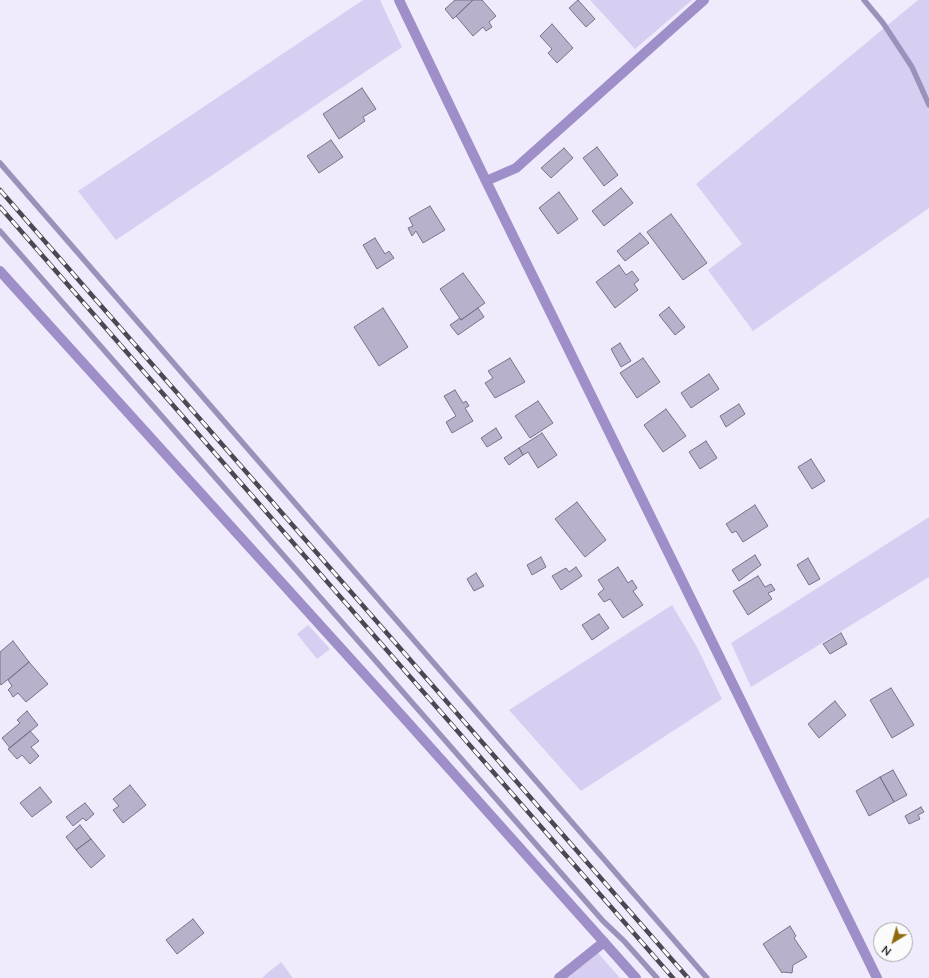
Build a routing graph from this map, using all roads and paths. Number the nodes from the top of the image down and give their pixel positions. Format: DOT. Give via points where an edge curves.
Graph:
graph roads {
  1 [pos="399,0"];
  2 [pos="704,0"];
  3 [pos="486,182"];
  4 [pos="0,270"];
  5 [pos="604,942"];
  6 [pos="558,978"];
  7 [pos="636,978"];
  8 [pos="877,978"];
  1 -- 3 [label="street"];
  2 -- 3 [label="street" via="516,168"];
  3 -- 8 [label="street"];
  4 -- 5 [label="street"];
  5 -- 6 [label="street"];
  5 -- 7 [label="street"];
}
